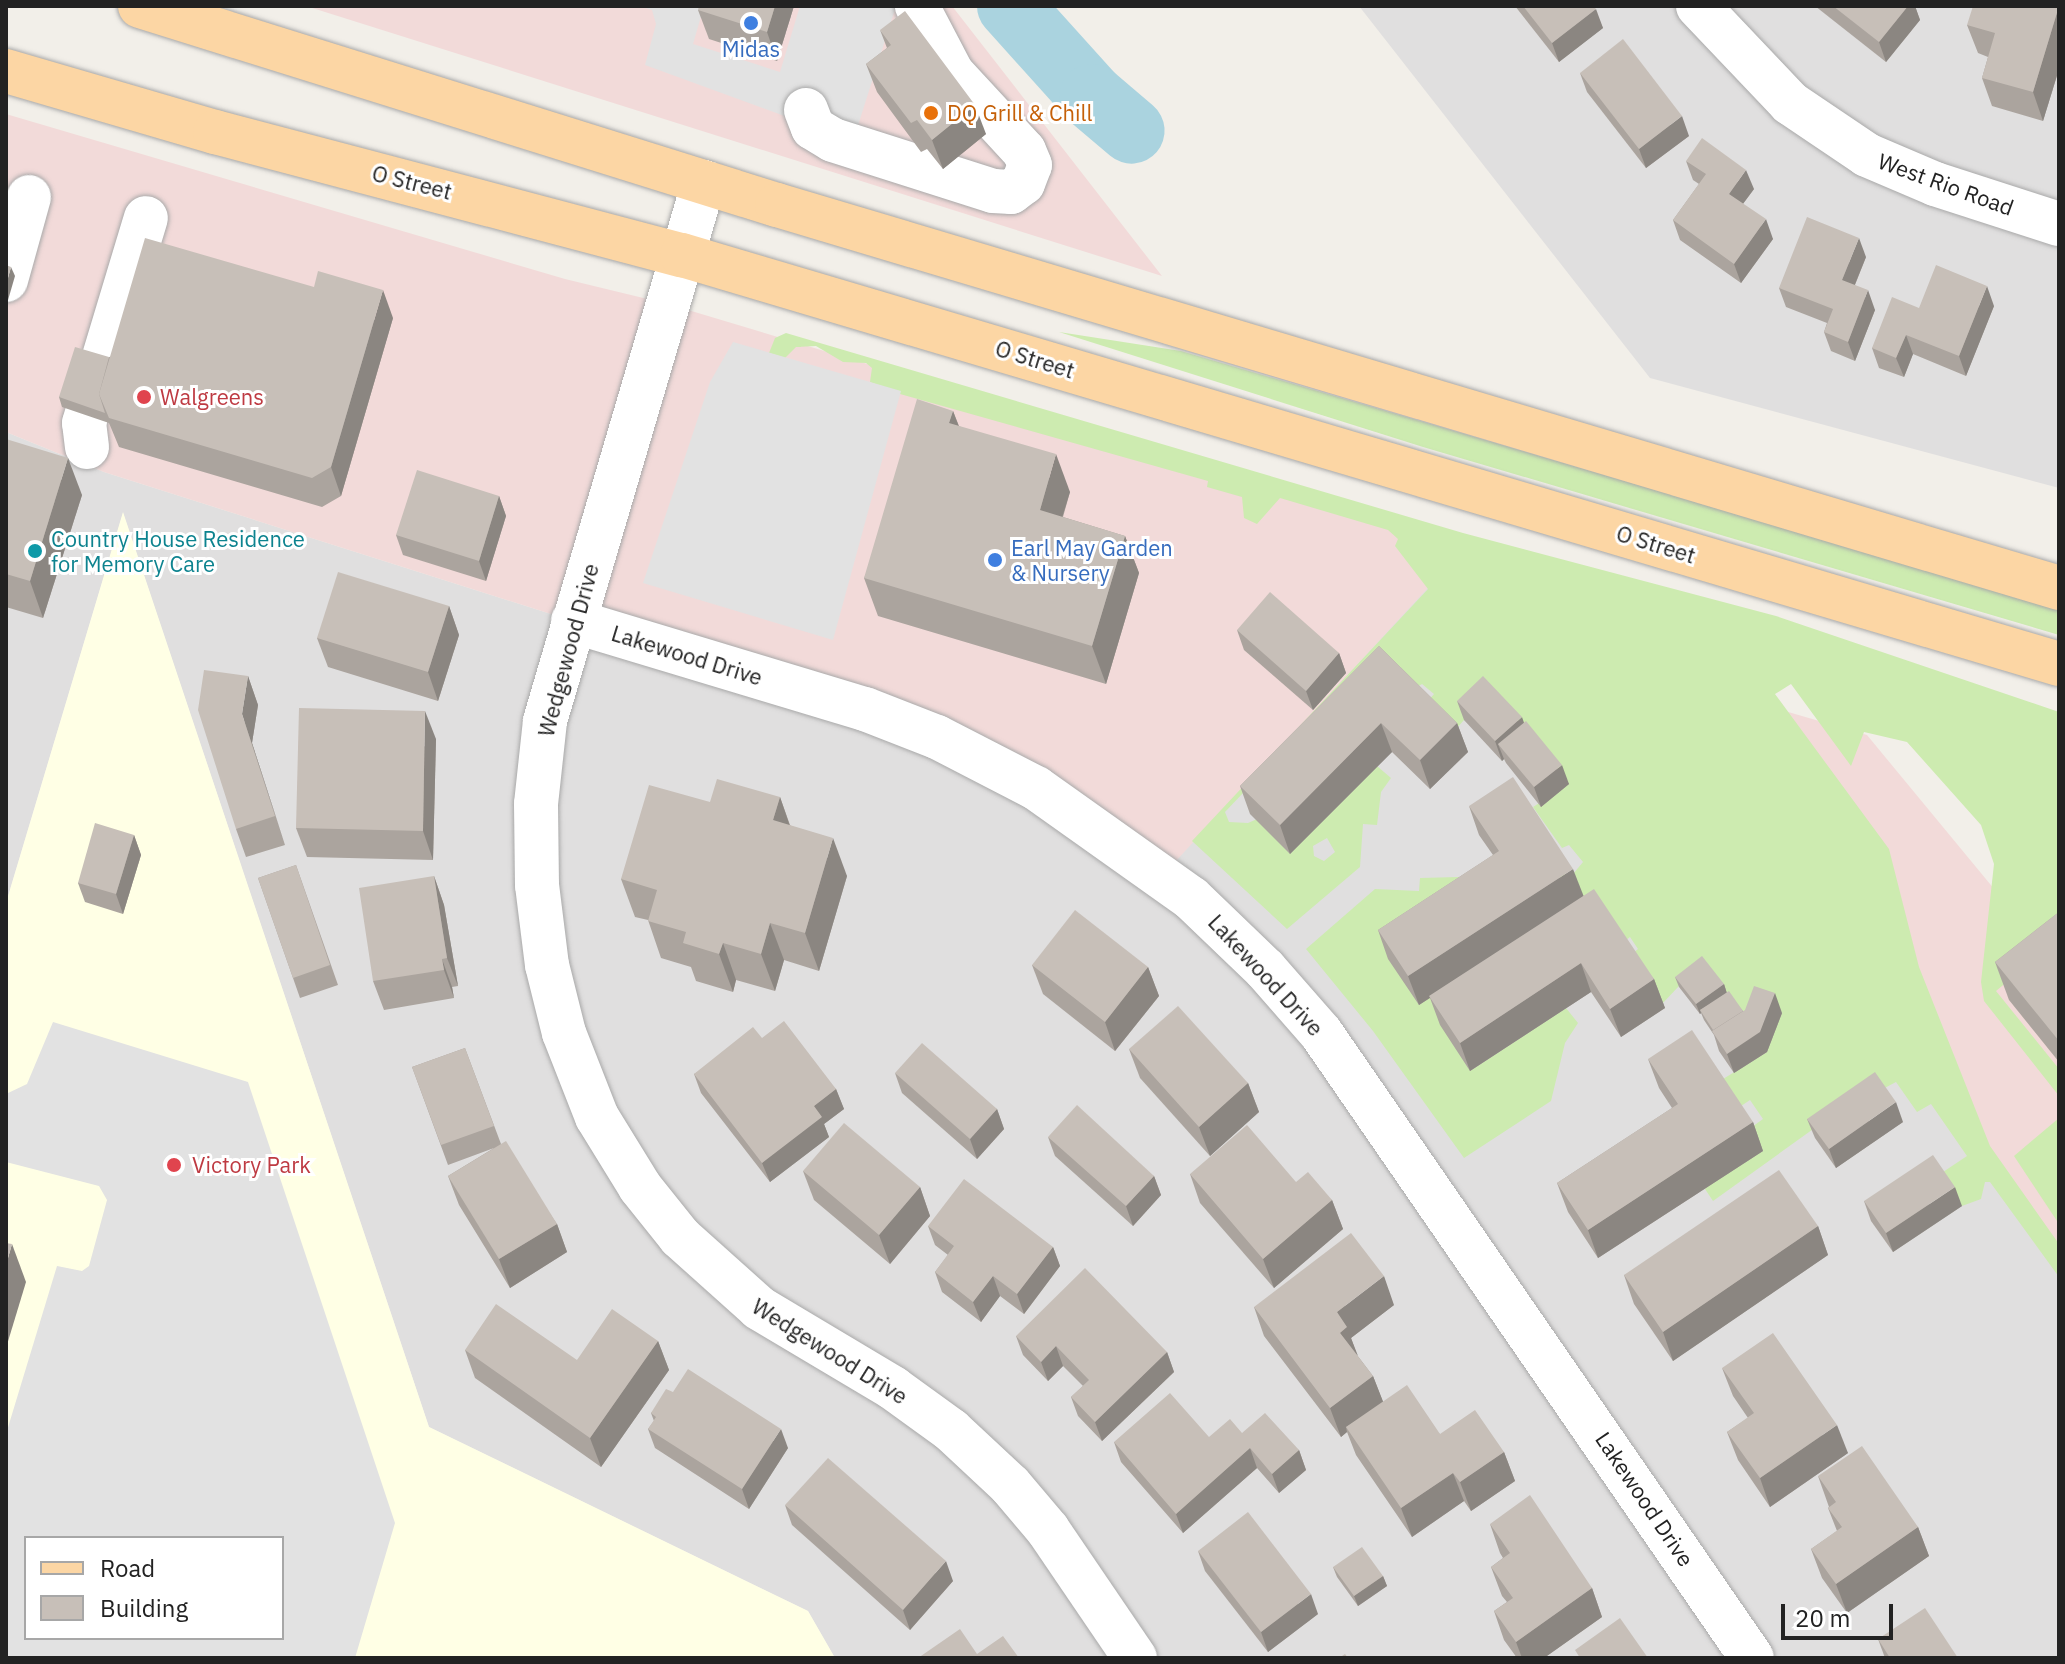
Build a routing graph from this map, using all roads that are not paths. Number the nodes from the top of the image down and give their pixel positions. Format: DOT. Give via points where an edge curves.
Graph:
graph roads {
  1 [pos="140,6"];
  2 [pos="917,6"];
  3 [pos="1698,6"];
  4 [pos="6,71"];
  5 [pos="806,110"];
  6 [pos="704,182"];
  7 [pos="29,197"];
  8 [pos="146,218"];
  9 [pos="2059,224"];
  10 [pos="682,255"];
  11 [pos="6,280"];
  12 [pos="87,447"];
  13 [pos="2059,588"];
  14 [pos="573,621"];
  15 [pos="2059,664"];
  16 [pos="1135,1658"];
  17 [pos="1752,1658"];
  1 -- 6 [label="main road"];
  2 -- 5 [label="street" via="952,73 1024,151 1030,165 1023,183 1011,192 993,191 833,140 813,128"];
  3 -- 9 [label="street, West Rio Road" via="1764,80 1867,155 1935,184"];
  4 -- 10 [label="main road, O Street"];
  6 -- 10 [label="street, Wedgewood Drive"];
  6 -- 13 [label="main road"];
  7 -- 11 [label="street"];
  8 -- 12 [label="street" via="84,423"];
  10 -- 14 [label="street, Wedgewood Drive"];
  10 -- 15 [label="main road, O Street"];
  14 -- 16 [label="street, Wedgewood Drive" via="545,721 536,804 537,885 554,998 597,1117 640,1187 706,1263 759,1308 893,1388 951,1430 1010,1485 1048,1530"];
  14 -- 17 [label="street, Lakewood Drive" via="865,709 937,737 1050,797 1163,875 1210,915 1294,999 1374,1105"];
}
